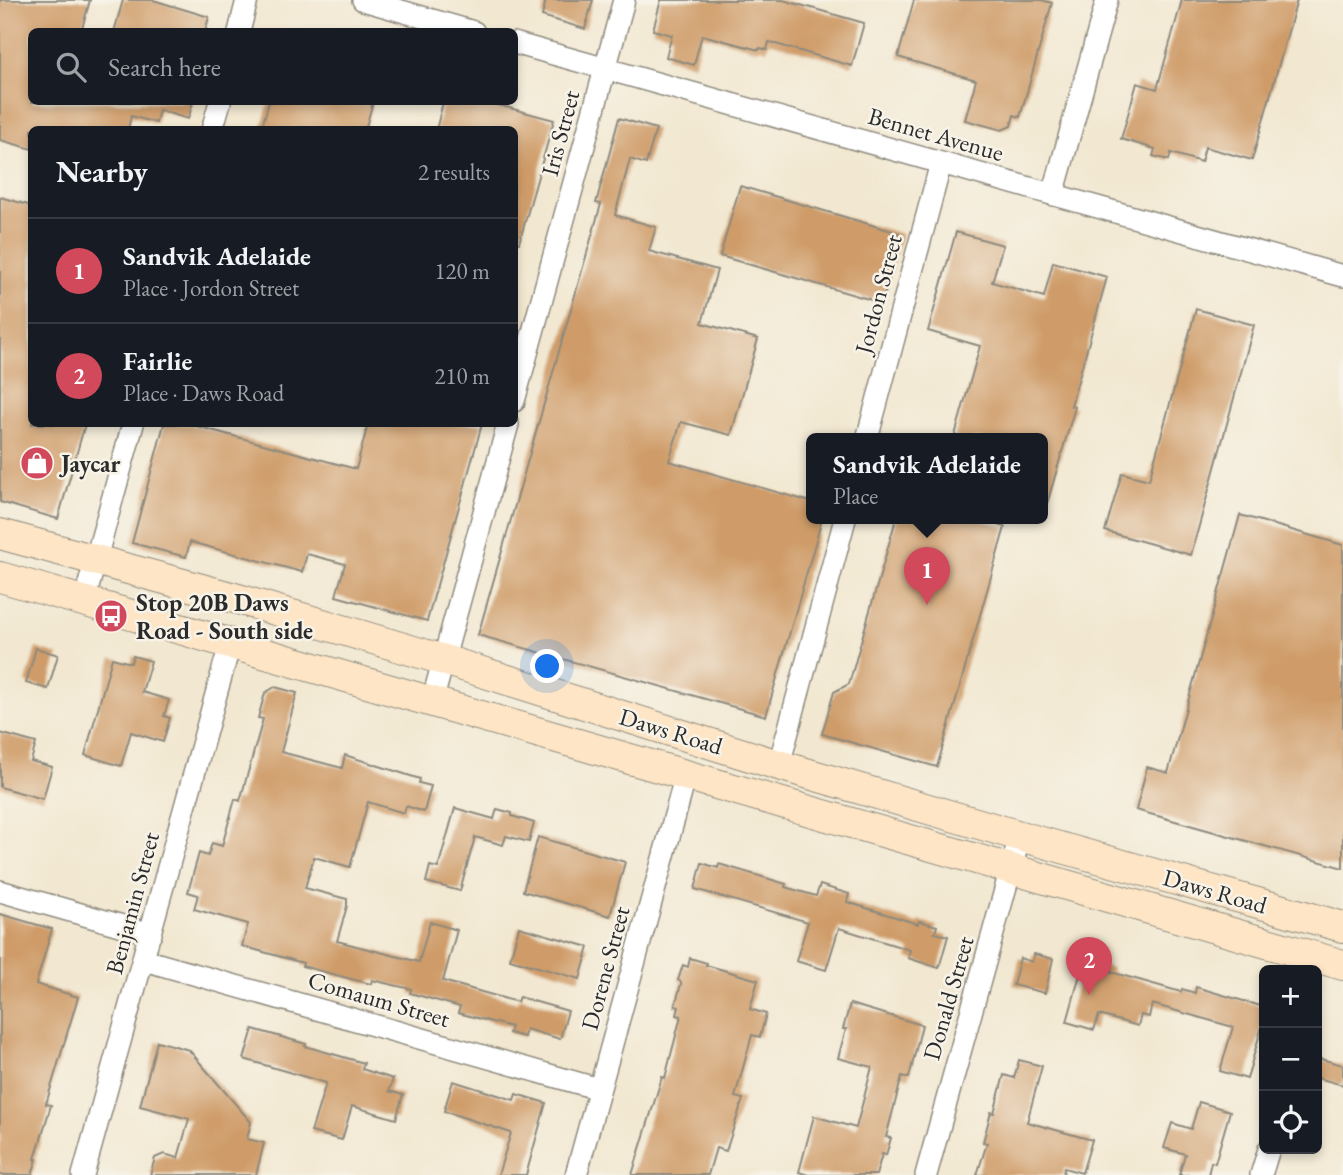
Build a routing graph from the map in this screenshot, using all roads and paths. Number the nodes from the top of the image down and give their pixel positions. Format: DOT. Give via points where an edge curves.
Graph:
graph roads {
  1 [pos="247,0"];
  2 [pos="363,0"];
  3 [pos="624,0"];
  4 [pos="1107,0"];
  5 [pos="240,28"];
  6 [pos="460,28"];
  7 [pos="518,44"];
  8 [pos="605,68"];
  9 [pos="219,105"];
  10 [pos="213,126"];
  11 [pos="941,163"];
  12 [pos="1053,195"];
  13 [pos="1343,276"];
  14 [pos="518,386"];
  15 [pos="132,427"];
  16 [pos="507,427"];
  17 [pos="869,433"];
  18 [pos="844,524"];
  19 [pos="0,534"];
  20 [pos="95,561"];
  21 [pos="0,578"];
  22 [pos="84,602"];
  23 [pos="230,644"];
  24 [pos="444,660"];
  25 [pos="432,702"];
  26 [pos="779,765"];
  27 [pos="686,775"];
  28 [pos="1020,836"];
  29 [pos="1011,869"];
  30 [pos="0,891"];
  31 [pos="1343,927"];
  32 [pos="151,934"];
  33 [pos="144,960"];
  34 [pos="1327,967"];
  35 [pos="599,1089"];
  36 [pos="1267,1154"];
  37 [pos="83,1175"];
  38 [pos="576,1175"];
  39 [pos="926,1175"];
  40 [pos="1261,1175"];
  1 -- 5 [label="street"];
  2 -- 6 [label="street"];
  3 -- 8 [label="street, Iris Street"];
  4 -- 12 [label="street"];
  7 -- 8 [label="street, Bennet Avenue"];
  8 -- 11 [label="street, Bennet Avenue"];
  8 -- 14 [label="street, Iris Street"];
  9 -- 10 [label="street"];
  11 -- 12 [label="street, Bennet Avenue"];
  11 -- 17 [label="street, Jordon Street"];
  12 -- 13 [label="street, Bennet Avenue"];
  15 -- 20 [label="street"];
  16 -- 24 [label="street"];
  18 -- 26 [label="street"];
  19 -- 20 [label="main road, Daws Road"];
  20 -- 22 [label="street"];
  20 -- 24 [label="main road, Daws Road"];
  21 -- 22 [label="main road, Daws Road"];
  22 -- 23 [label="main road, Daws Road"];
  23 -- 25 [label="main road, Daws Road"];
  23 -- 32 [label="street, Benjamin Street"];
  24 -- 25 [label="street"];
  24 -- 26 [label="main road, Daws Road"];
  25 -- 27 [label="main road, Daws Road"];
  26 -- 28 [label="main road, Daws Road"];
  27 -- 29 [label="main road, Daws Road"];
  27 -- 35 [label="street, Dorene Street"];
  28 -- 29 [label="street, Donald Street"];
  28 -- 31 [label="main road, Daws Road"];
  29 -- 34 [label="main road, Daws Road"];
  29 -- 39 [label="street, Donald Street"];
  30 -- 32 [label="street"];
  32 -- 33 [label="street, Benjamin Street"];
  33 -- 35 [label="street, Comaum Street"];
  33 -- 37 [label="street, Benjamin Street"];
  35 -- 38 [label="street, Dorene Street"];
  36 -- 40 [label="street"];
}
